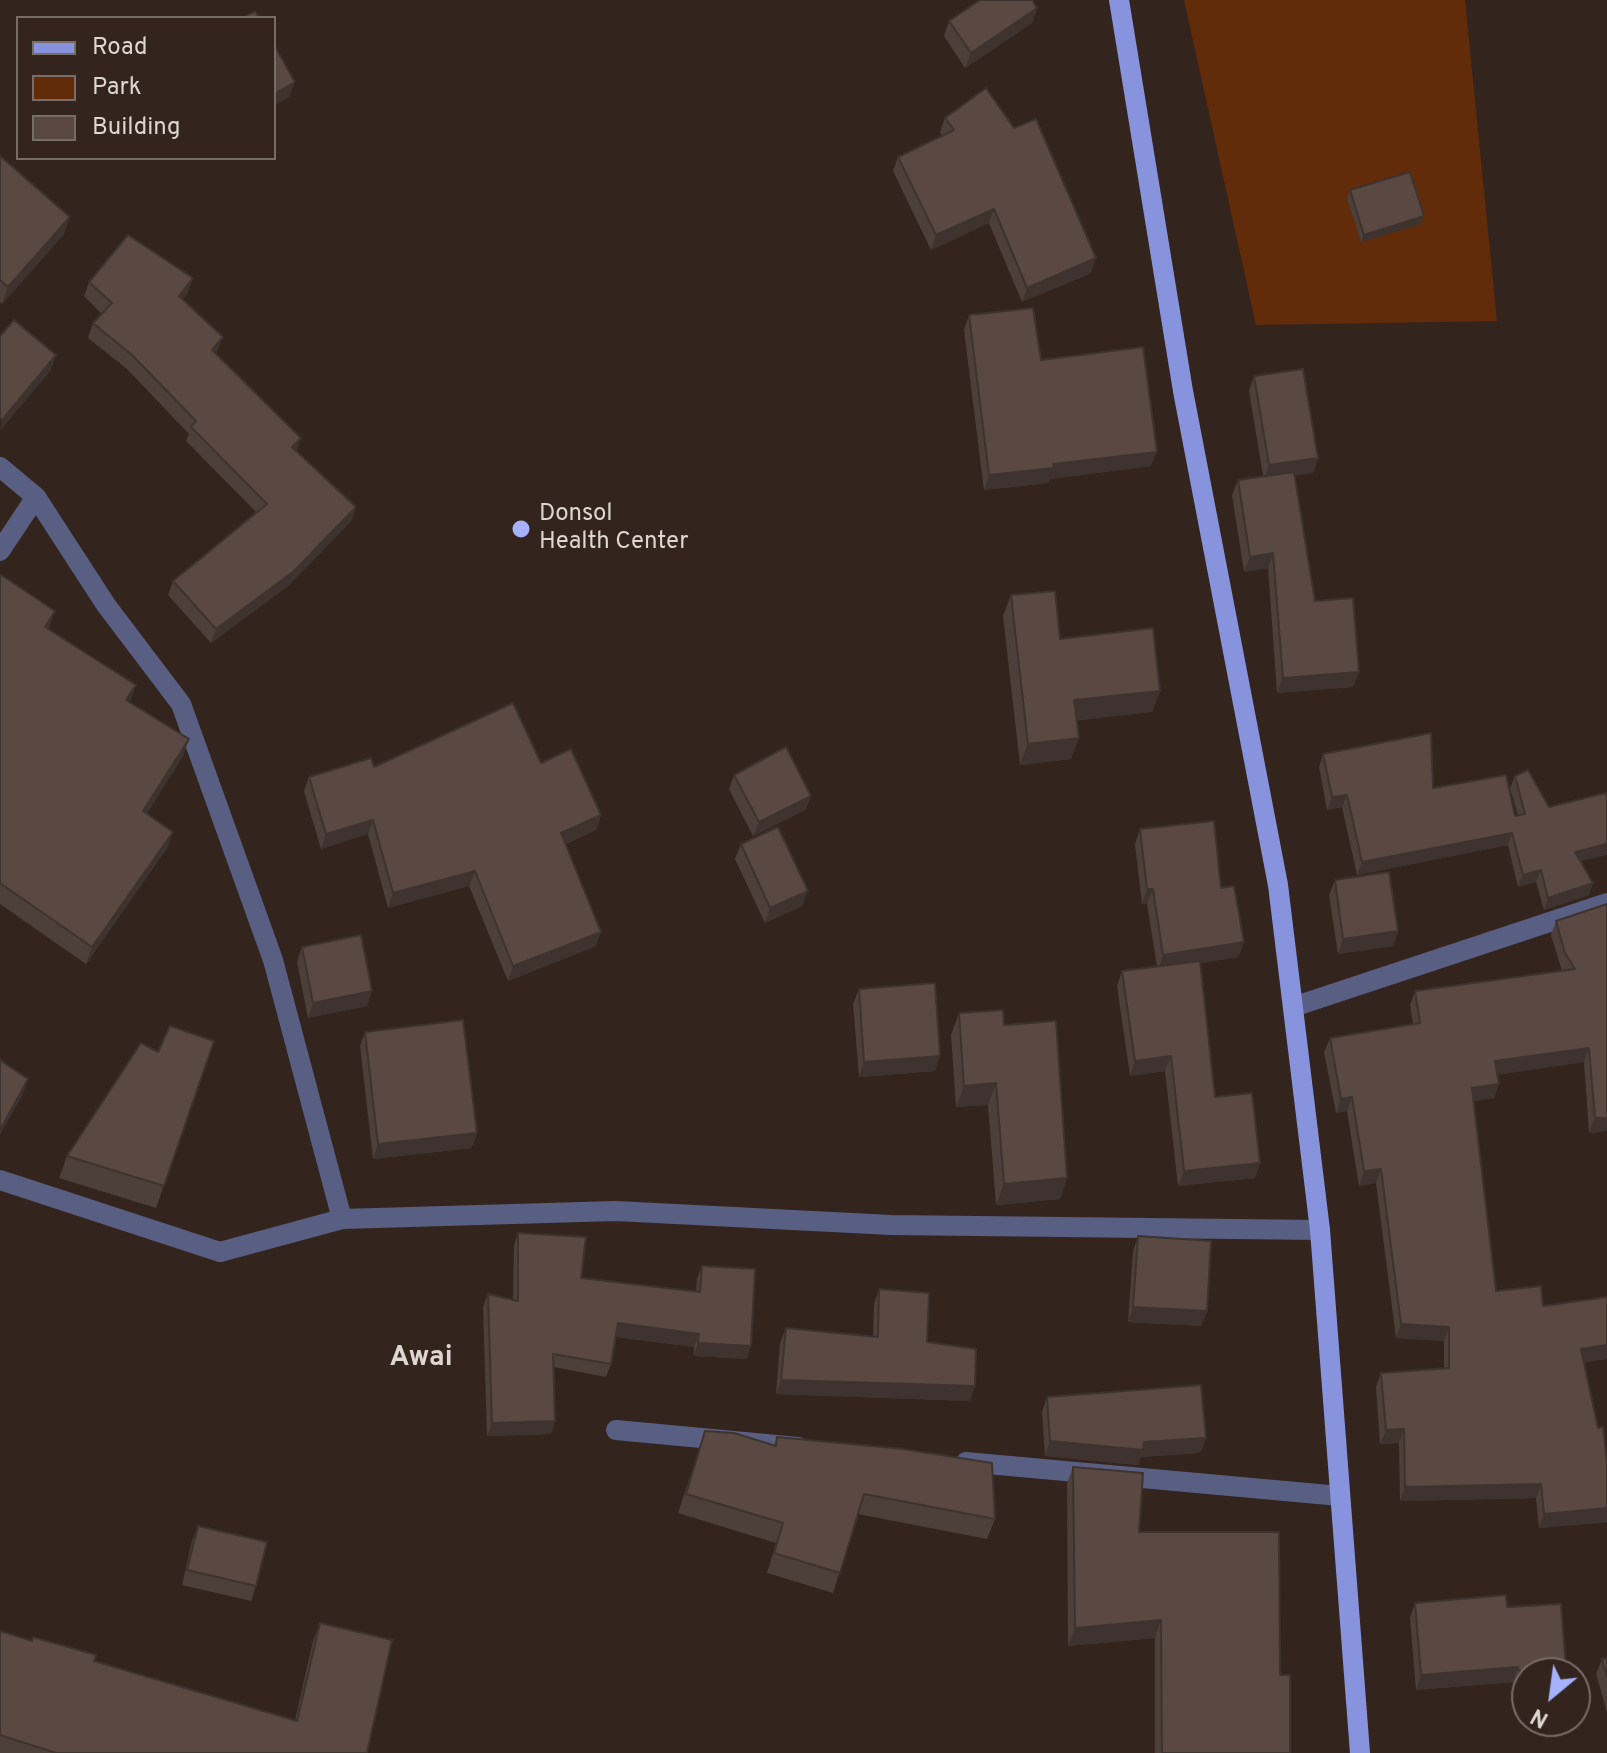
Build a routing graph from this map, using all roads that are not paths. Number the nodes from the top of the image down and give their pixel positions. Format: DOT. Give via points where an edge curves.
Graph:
graph roads {
  1 [pos="1119,0"];
  2 [pos="0,467"];
  3 [pos="36,497"];
  4 [pos="0,551"];
  5 [pos="1607,903"];
  6 [pos="1293,1007"];
  7 [pos="0,1180"];
  8 [pos="342,1219"];
  9 [pos="1320,1230"];
  10 [pos="616,1430"];
  11 [pos="821,1449"];
  12 [pos="947,1460"];
  13 [pos="1340,1496"];
  14 [pos="1360,1753"];
  1 -- 6 [label="main road" via="1183,391 1278,885"];
  2 -- 3 [label="street"];
  3 -- 4 [label="street"];
  3 -- 8 [label="street" via="106,605 181,704 273,960"];
  5 -- 6 [label="street"];
  6 -- 9 [label="main road"];
  7 -- 8 [label="street" via="220,1252"];
  8 -- 9 [label="street" via="616,1211 891,1225"];
  9 -- 13 [label="main road"];
  10 -- 11 [label="street"];
  12 -- 13 [label="street"];
  13 -- 14 [label="main road"];
}
